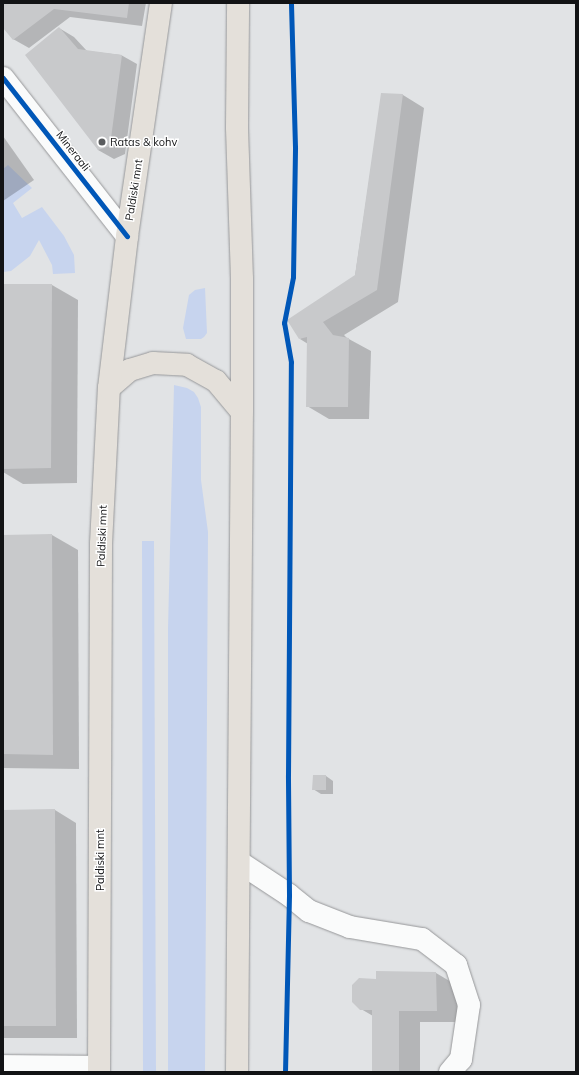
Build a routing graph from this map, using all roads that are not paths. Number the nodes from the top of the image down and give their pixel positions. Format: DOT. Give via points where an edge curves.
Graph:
graph roads {
  1 [pos="161,3"];
  2 [pos="238,3"];
  3 [pos="3,78"];
  4 [pos="127,236"];
  5 [pos="109,388"];
  6 [pos="242,412"];
  7 [pos="239,862"];
  8 [pos="3,1066"];
  9 [pos="99,1070"];
  10 [pos="237,1072"];
  11 [pos="450,1072"];
  1 -- 4 [label="main road, Paldiski mnt"];
  2 -- 6 [label="main road" via="237,127 242,279"];
  3 -- 4 [label="street, Mineraali"];
  4 -- 5 [label="main road, Paldiski mnt"];
  5 -- 6 [label="main road" via="130,370 153,363 187,365 216,381"];
  5 -- 9 [label="main road, Paldiski mnt" via="101,544"];
  6 -- 7 [label="main road"];
  7 -- 10 [label="main road"];
  7 -- 11 [label="street" via="289,894 310,911 350,927 422,939 456,965 469,1005 461,1059"];
  8 -- 9 [label="street"];
}
